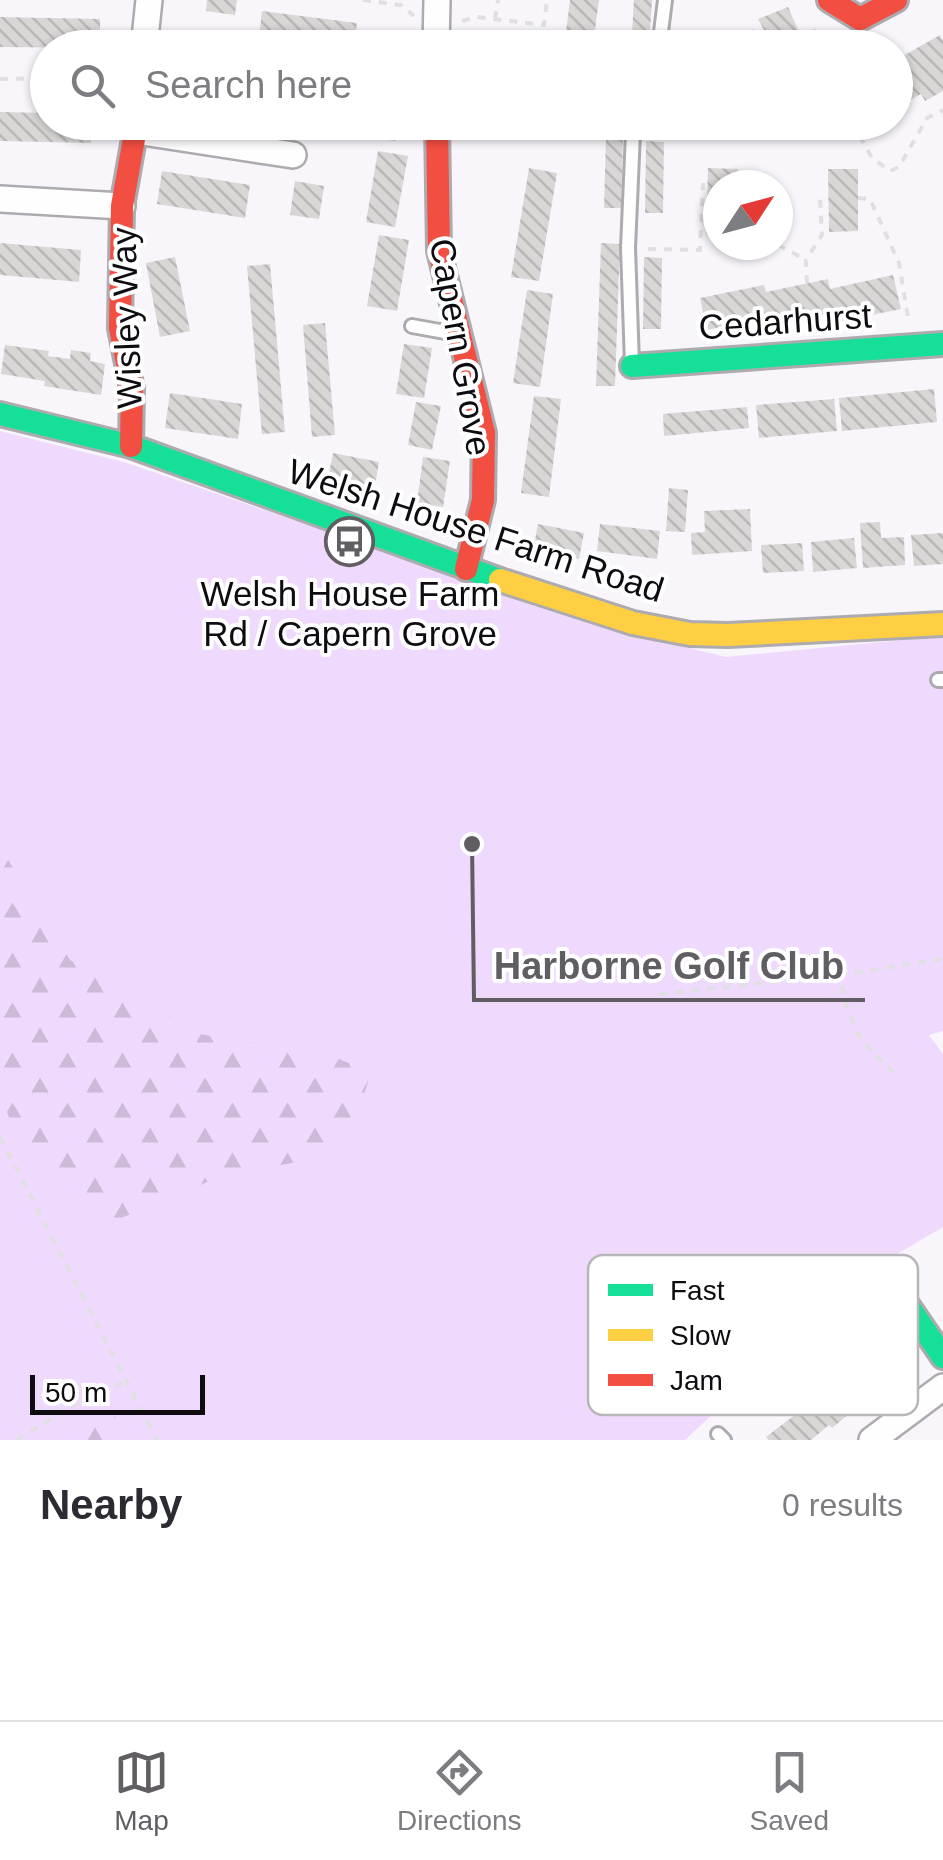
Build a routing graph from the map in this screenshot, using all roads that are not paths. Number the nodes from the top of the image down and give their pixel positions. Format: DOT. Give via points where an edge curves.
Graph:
graph roads {
  1 [pos="149,0"];
  2 [pos="438,0"];
  3 [pos="665,0"];
  4 [pos="829,0"];
  5 [pos="896,0"];
  6 [pos="146,30"];
  7 [pos="436,30"];
  8 [pos="661,30"];
  9 [pos="135,140"];
  10 [pos="209,140"];
  11 [pos="437,140"];
  12 [pos="633,140"];
  13 [pos="293,155"];
  14 [pos="0,199"];
  15 [pos="122,206"];
  16 [pos="412,326"];
  17 [pos="458,334"];
  18 [pos="943,344"];
  19 [pos="632,366"];
  20 [pos="0,414"];
  21 [pos="130,446"];
  22 [pos="466,569"];
  23 [pos="943,624"];
  24 [pos="918,1320"];
  25 [pos="943,1357"];
  26 [pos="943,1387"];
  27 [pos="918,1406"];
  28 [pos="905,1415"];
  29 [pos="872,1440"];
  1 -- 6 [label="street"];
  2 -- 7 [label="street"];
  3 -- 8 [label="lane"];
  4 -- 5 [label="street" via="860,19"];
  9 -- 15 [label="street, Wisley Way"];
  10 -- 13 [label="street, Wisley Way"];
  11 -- 17 [label="street, Capern Grove" via="439,251"];
  12 -- 19 [label="lane"];
  14 -- 15 [label="street"];
  15 -- 21 [label="street, Wisley Way" via="120,328 132,389"];
  16 -- 17 [label="lane"];
  17 -- 22 [label="street, Capern Grove" via="484,433 483,500"];
  18 -- 19 [label="street, Cedarhurst"];
  20 -- 21 [label="street, Welsh House Farm Road"];
  21 -- 22 [label="street, Welsh House Farm Road"];
  22 -- 23 [label="street, Welsh House Farm Road" via="633,623 690,634"];
  24 -- 25 [label="street"];
  26 -- 27 [label="street"];
  28 -- 29 [label="street"];
}
